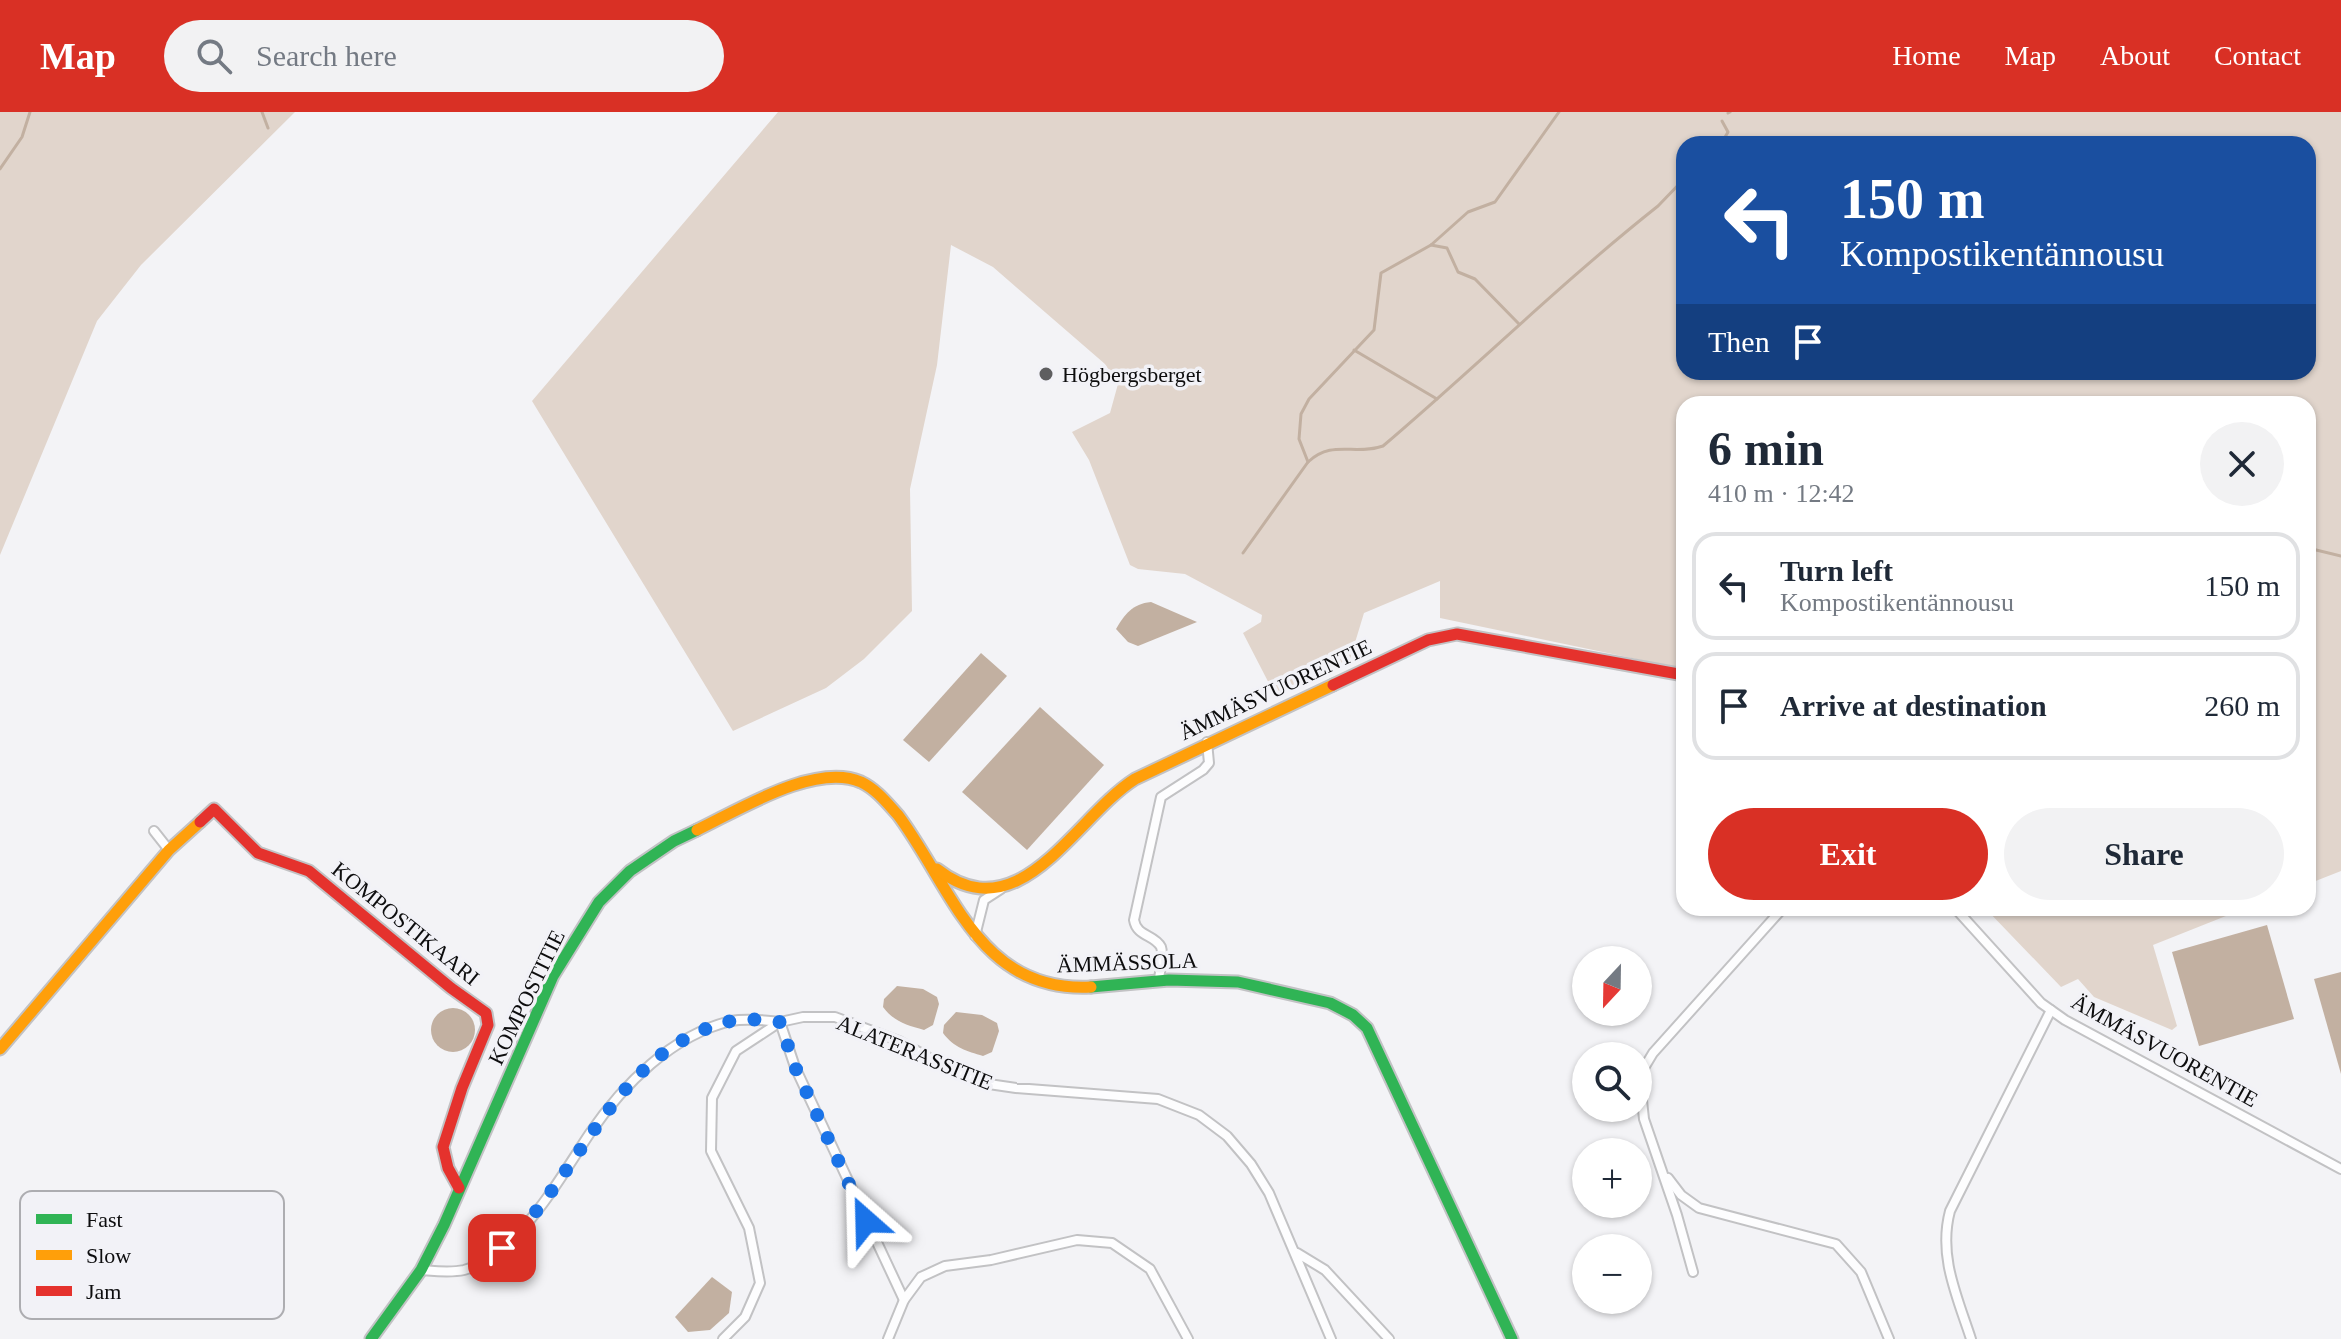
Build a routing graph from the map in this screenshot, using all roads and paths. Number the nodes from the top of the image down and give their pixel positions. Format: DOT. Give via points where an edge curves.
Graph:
graph roads {
  1 [pos="1676,674"];
  2 [pos="1207,742"];
  3 [pos="154,831"];
  4 [pos="169,850"];
  5 [pos="929,861"];
  6 [pos="1006,887"];
  7 [pos="1776,916"];
  8 [pos="1962,916"];
  9 [pos="975,936"];
  10 [pos="1159,979"];
  11 [pos="2051,1010"];
  12 [pos="780,1022"];
  13 [pos="0,1049"];
  14 [pos="2341,1169"];
  15 [pos="1663,1171"];
  16 [pos="459,1188"];
  17 [pos="1296,1252"];
  18 [pos="421,1270"];
  19 [pos="1693,1272"];
  20 [pos="904,1300"];
  21 [pos="371,1339"];
  22 [pos="723,1339"];
  23 [pos="888,1339"];
  24 [pos="1188,1339"];
  25 [pos="1331,1339"];
  26 [pos="1389,1339"];
  27 [pos="1512,1339"];
  28 [pos="1889,1339"];
  29 [pos="1971,1339"];
  1 -- 2 [label="street, ÄMMÄSVUORENTIE" via="1457,634 1428,640"];
  2 -- 6 [label="street, ÄMMÄSVUORENTIE" via="1114,793 1035,870"];
  2 -- 10 [label="street" via="1209,763 1161,797 1134,920 1139,932 1162,949"];
  3 -- 4 [label="street"];
  4 -- 13 [label="street, KOMPOSTIKAARI"];
  4 -- 16 [label="street, KOMPOSTIKAARI" via="214,809 258,853 309,871 486,1013 488,1025 443,1147"];
  5 -- 6 [label="street" via="959,882"];
  5 -- 9 [label="street, ÄMMÄSSOLA"];
  5 -- 16 [label="street, KOMPOSTITIE" via="889,803 866,784 823,777 802,781 674,841 641,863 599,902 553,976"];
  6 -- 9 [label="street" via="984,900"];
  7 -- 15 [label="street" via="1644,1068 1644,1119"];
  8 -- 11 [label="street, ÄMMÄSVUORENTIE"];
  9 -- 10 [label="street, ÄMMÄSSOLA" via="1010,969 1045,984 1084,988"];
  10 -- 27 [label="street, ÄMMÄSSOLA" via="1203,978 1288,992 1354,1012 1367,1028"];
  11 -- 14 [label="street, ÄMMÄSVUORENTIE"];
  11 -- 29 [label="street" via="1950,1211 1944,1244"];
  12 -- 17 [label="street, ALATERASSITIE" via="835,1017 899,1041 982,1083 1158,1099 1199,1115 1251,1164"];
  12 -- 18 [label="street" via="732,1021 671,1049 615,1101 544,1205 498,1252 464,1270"];
  12 -- 20 [label="street" via="795,1067"];
  12 -- 22 [label="street, ALATERASSITIE" via="736,1051 712,1098 711,1151 749,1228 760,1283 745,1317"];
  15 -- 19 [label="street"];
  15 -- 28 [label="street" via="1699,1208 1836,1244 1861,1272"];
  16 -- 18 [label="street, KOMPOSTITIE"];
  17 -- 25 [label="street, ALATERASSITIE"];
  17 -- 26 [label="street" via="1325,1270"];
  18 -- 21 [label="street, KOMPOSTITIE"];
  20 -- 23 [label="street"];
  20 -- 24 [label="street" via="921,1277 945,1266 1077,1240 1112,1243 1150,1269"];
}
